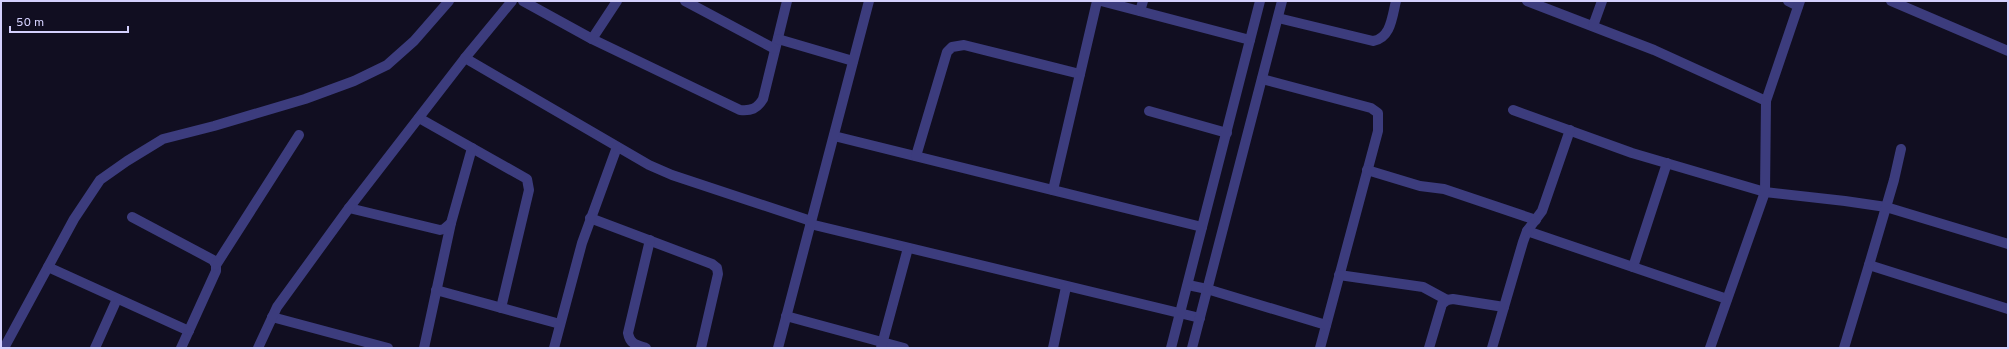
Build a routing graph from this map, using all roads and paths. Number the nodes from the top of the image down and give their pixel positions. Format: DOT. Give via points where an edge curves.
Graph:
graph roads {
  1 [pos="449,1"];
  2 [pos="512,1"];
  3 [pos="523,1"];
  4 [pos="617,1"];
  5 [pos="685,1"];
  6 [pos="787,1"];
  7 [pos="869,1"];
  8 [pos="1097,1"];
  9 [pos="1101,1"];
  10 [pos="1260,1"];
  11 [pos="1282,1"];
  12 [pos="1396,1"];
  13 [pos="1527,1"];
  14 [pos="1602,1"];
  15 [pos="1788,1"];
  16 [pos="1891,1"];
  17 [pos="1799,3"];
  18 [pos="1141,6"];
  19 [pos="1278,18"];
  20 [pos="1593,26"];
  21 [pos="592,38"];
  22 [pos="778,39"];
  23 [pos="1250,40"];
  24 [pos="775,49"];
  25 [pos="2008,51"];
  26 [pos="465,58"];
  27 [pos="853,61"];
  28 [pos="1080,74"];
  29 [pos="1262,80"];
  30 [pos="1766,101"];
  31 [pos="1513,110"];
  32 [pos="1149,111"];
  33 [pos="419,118"];
  34 [pos="1570,130"];
  35 [pos="1227,133"];
  36 [pos="299,135"];
  37 [pos="834,136"];
  38 [pos="617,147"];
  39 [pos="472,148"];
  40 [pos="1900,149"];
  41 [pos="916,156"];
  42 [pos="1667,163"];
  43 [pos="1367,170"];
  44 [pos="1053,190"];
  45 [pos="1765,192"];
  46 [pos="1886,207"];
  47 [pos="349,208"];
  48 [pos="132,217"];
  49 [pos="590,218"];
  50 [pos="1536,220"];
  51 [pos="451,222"];
  52 [pos="811,222"];
  53 [pos="1202,227"];
  54 [pos="1527,231"];
  55 [pos="650,240"];
  56 [pos="2008,244"];
  57 [pos="908,248"];
  58 [pos="216,265"];
  59 [pos="1869,265"];
  60 [pos="48,267"];
  61 [pos="1633,267"];
  62 [pos="1339,275"];
  63 [pos="1188,285"];
  64 [pos="1066,287"];
  65 [pos="1207,289"];
  66 [pos="436,290"];
  67 [pos="117,299"];
  68 [pos="1447,300"];
  69 [pos="1727,300"];
  70 [pos="1504,306"];
  71 [pos="501,308"];
  72 [pos="2008,309"];
  73 [pos="1180,315"];
  74 [pos="786,316"];
  75 [pos="272,317"];
  76 [pos="1200,318"];
  77 [pos="560,324"];
  78 [pos="1326,325"];
  79 [pos="189,331"];
  80 [pos="882,344"];
  81 [pos="4,348"];
  82 [pos="95,348"];
  83 [pos="181,348"];
  84 [pos="258,348"];
  85 [pos="388,348"];
  86 [pos="424,348"];
  87 [pos="554,348"];
  88 [pos="646,348"];
  89 [pos="701,348"];
  90 [pos="778,348"];
  91 [pos="904,348"];
  92 [pos="1053,348"];
  93 [pos="1171,348"];
  94 [pos="1192,348"];
  95 [pos="1320,348"];
  96 [pos="1429,348"];
  97 [pos="1492,348"];
  98 [pos="1710,348"];
  99 [pos="1844,348"];
  1 -- 60 [label="street" via="414,41 387,65 306,99 163,139 126,161 100,180"];
  2 -- 26 [label="street"];
  3 -- 21 [label="street"];
  4 -- 21 [label="street"];
  5 -- 24 [label="street"];
  6 -- 22 [label="street"];
  7 -- 27 [label="street"];
  8 -- 28 [label="street"];
  9 -- 18 [label="street"];
  10 -- 23 [label="street"];
  11 -- 19 [label="street"];
  12 -- 19 [label="street" via="1387,34 1381,40 1373,41"];
  13 -- 20 [label="street"];
  14 -- 20 [label="street"];
  15 -- 17 [label="street"];
  16 -- 25 [label="street"];
  17 -- 30 [label="street"];
  18 -- 23 [label="street"];
  19 -- 29 [label="street"];
  20 -- 30 [label="street" via="1654,50"];
  21 -- 24 [label="street" via="740,110 749,111 763,100"];
  22 -- 24 [label="street"];
  22 -- 27 [label="street"];
  23 -- 35 [label="street"];
  26 -- 33 [label="street"];
  26 -- 38 [label="street"];
  27 -- 37 [label="street"];
  28 -- 41 [label="street" via="964,45 952,47 947,52"];
  28 -- 44 [label="street"];
  29 -- 43 [label="street" via="1371,108 1378,113 1378,131"];
  29 -- 65 [label="street"];
  30 -- 45 [label="street"];
  31 -- 34 [label="street"];
  32 -- 35 [label="street"];
  33 -- 39 [label="street"];
  33 -- 47 [label="street"];
  34 -- 42 [label="street"];
  34 -- 50 [label="street" via="1542,211"];
  35 -- 53 [label="street"];
  36 -- 58 [label="street"];
  37 -- 41 [label="street"];
  37 -- 52 [label="street"];
  38 -- 49 [label="street"];
  38 -- 52 [label="street" via="672,175"];
  39 -- 51 [label="street"];
  39 -- 71 [label="street" via="523,176 529,184"];
  40 -- 46 [label="street"];
  41 -- 44 [label="street"];
  42 -- 45 [label="street"];
  42 -- 61 [label="street"];
  43 -- 50 [label="street" via="1420,186 1444,189"];
  43 -- 62 [label="street"];
  44 -- 53 [label="street"];
  45 -- 46 [label="street"];
  45 -- 69 [label="street"];
  46 -- 56 [label="street"];
  46 -- 59 [label="street"];
  47 -- 51 [label="street" via="440,230"];
  47 -- 75 [label="street"];
  48 -- 58 [label="street" via="213,260"];
  49 -- 55 [label="street"];
  49 -- 77 [label="street"];
  50 -- 54 [label="street"];
  51 -- 66 [label="street"];
  52 -- 57 [label="street"];
  52 -- 74 [label="street"];
  53 -- 63 [label="street"];
  54 -- 61 [label="street"];
  54 -- 70 [label="street"];
  55 -- 88 [label="street" via="628,333 633,344"];
  55 -- 89 [label="street" via="717,268 718,274"];
  57 -- 64 [label="street"];
  57 -- 80 [label="street"];
  58 -- 79 [label="street" via="216,271"];
  59 -- 72 [label="street"];
  59 -- 99 [label="street"];
  60 -- 67 [label="street"];
  60 -- 81 [label="street"];
  61 -- 69 [label="street"];
  62 -- 68 [label="street" via="1423,287"];
  62 -- 78 [label="street"];
  63 -- 65 [label="street"];
  63 -- 73 [label="street"];
  64 -- 73 [label="street"];
  64 -- 92 [label="street"];
  65 -- 76 [label="street"];
  65 -- 78 [label="street"];
  66 -- 71 [label="street"];
  66 -- 86 [label="street"];
  67 -- 79 [label="street"];
  67 -- 82 [label="street"];
  68 -- 70 [label="street"];
  68 -- 96 [label="street" via="1442,304"];
  69 -- 98 [label="street"];
  70 -- 97 [label="street"];
  71 -- 77 [label="street"];
  73 -- 76 [label="street"];
  73 -- 93 [label="street"];
  74 -- 80 [label="street"];
  74 -- 90 [label="street"];
  75 -- 84 [label="street"];
  75 -- 85 [label="street"];
  76 -- 94 [label="street"];
  77 -- 87 [label="street"];
  78 -- 95 [label="street"];
  79 -- 83 [label="street"];
  80 -- 91 [label="street"];
}
